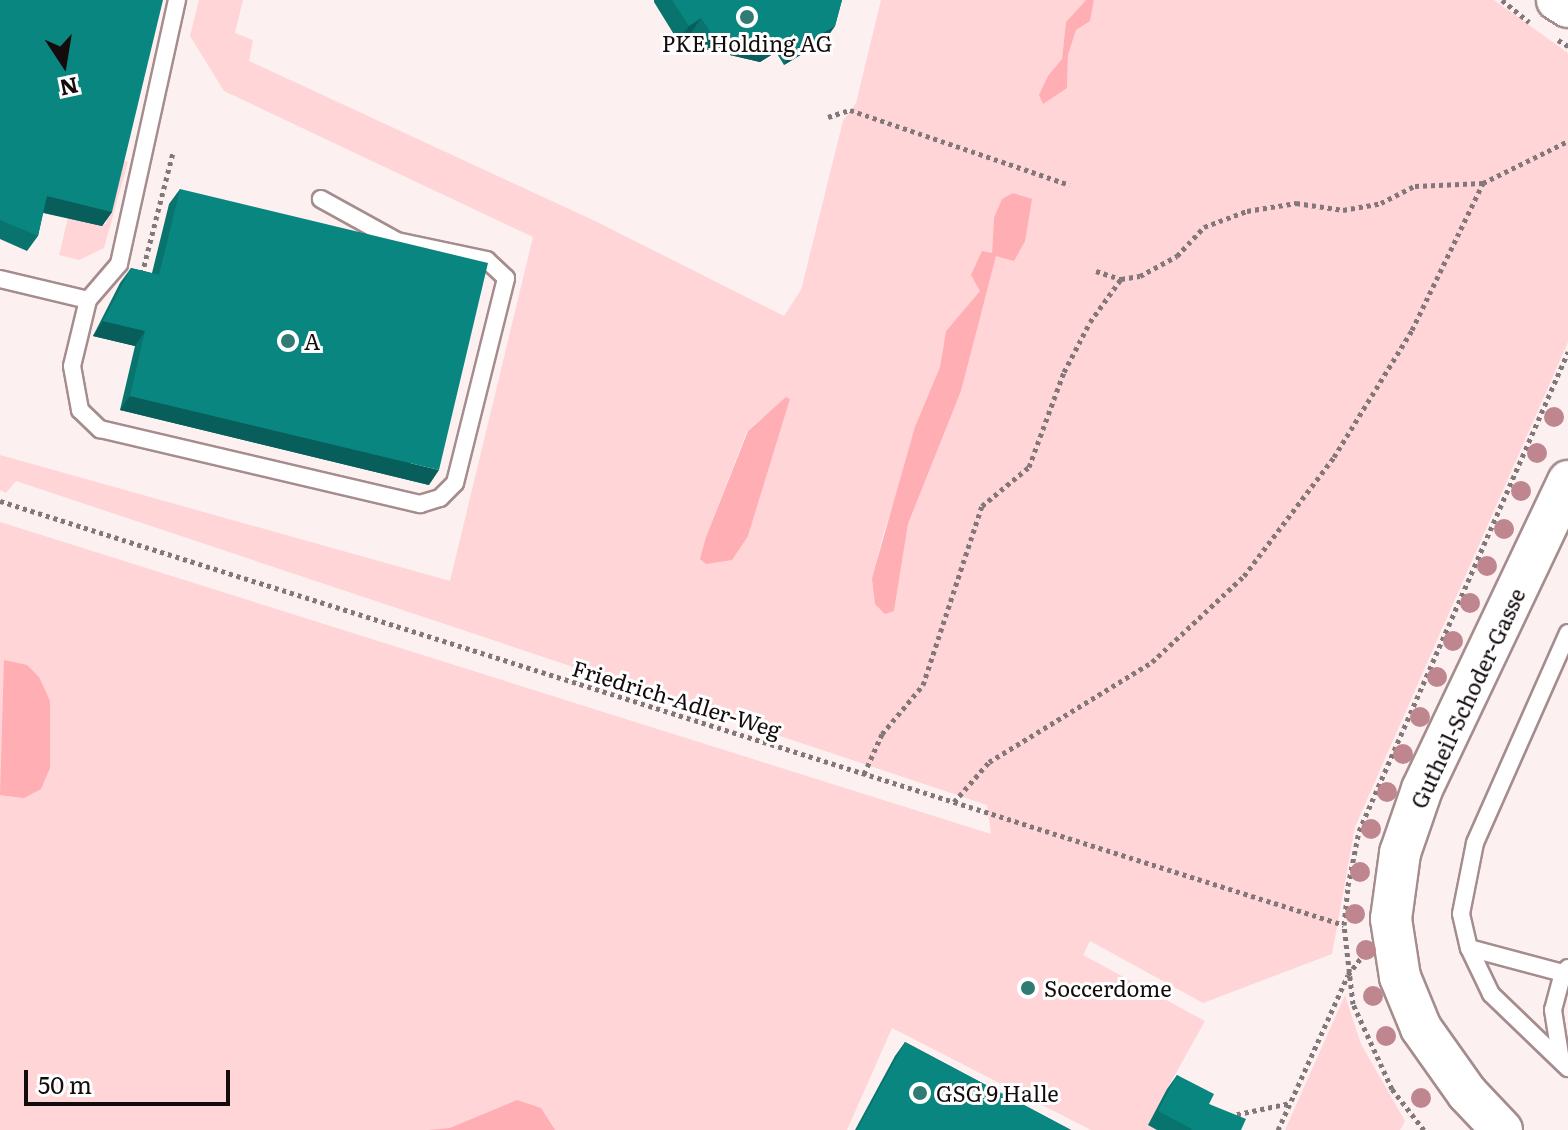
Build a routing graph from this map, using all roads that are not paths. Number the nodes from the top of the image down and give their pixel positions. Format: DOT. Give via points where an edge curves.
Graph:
graph roads {
  1 [pos="177,0"];
  2 [pos="1557,0"];
  3 [pos="1568,7"];
  4 [pos="321,199"];
  5 [pos="0,279"];
  6 [pos="88,300"];
  7 [pos="1568,481"];
  8 [pos="1568,633"];
  9 [pos="1469,948"];
  10 [pos="1565,970"];
  11 [pos="1565,1065"];
  12 [pos="1502,1130"];
  1 -- 6 [label="lane" via="119,264"];
  2 -- 3 [label="street"];
  4 -- 6 [label="lane" via="397,241 487,260 506,278 455,483 440,498 420,504 100,429 80,410 72,366"];
  5 -- 6 [label="lane"];
  7 -- 12 [label="street, Gutheil-Schoder-Gasse" via="1422,789 1400,853 1391,919 1400,977 1421,1028 1467,1093"];
  8 -- 9 [label="lane" via="1475,843 1461,914"];
  9 -- 10 [label="lane"];
  9 -- 11 [label="lane" via="1491,994"];
  10 -- 11 [label="lane" via="1553,1010"];
}
